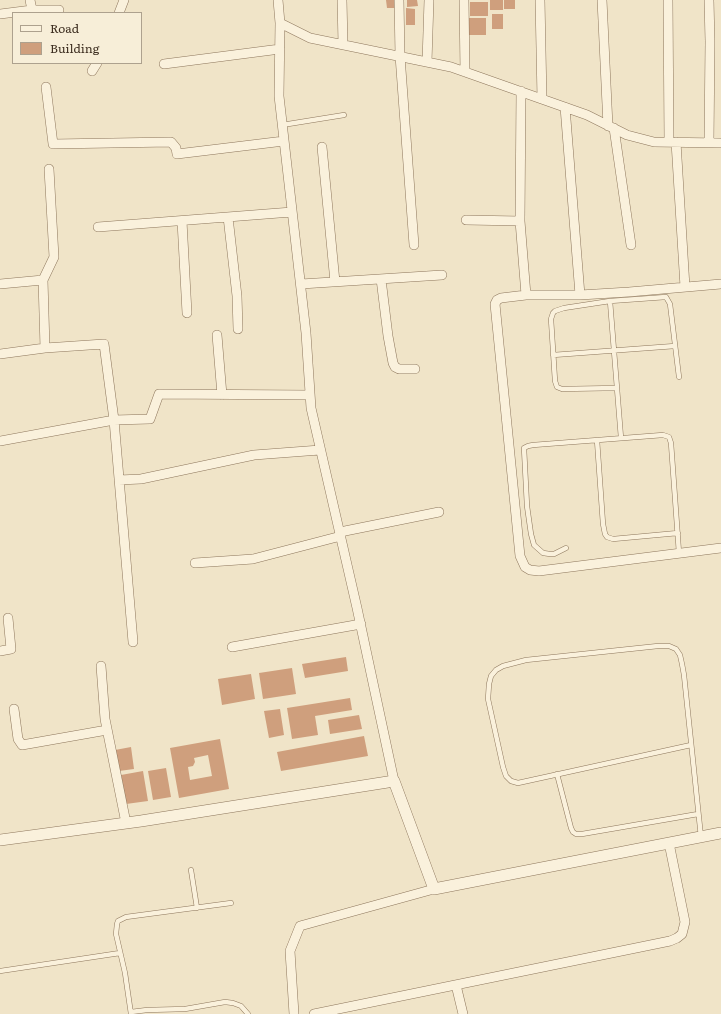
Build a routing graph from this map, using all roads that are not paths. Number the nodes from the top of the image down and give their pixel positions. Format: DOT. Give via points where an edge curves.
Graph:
graph roads {
  1 [pos="30,0"];
  2 [pos="59,0"];
  3 [pos="124,0"];
  4 [pos="278,0"];
  5 [pos="342,0"];
  6 [pos="399,0"];
  7 [pos="429,0"];
  8 [pos="464,0"];
  9 [pos="540,0"];
  10 [pos="602,0"];
  11 [pos="668,0"];
  12 [pos="709,0"];
  13 [pos="60,11"];
  14 [pos="32,12"];
  15 [pos="119,12"];
  16 [pos="12,13"];
  17 [pos="0,14"];
  18 [pos="280,23"];
  19 [pos="343,44"];
  20 [pos="280,49"];
  21 [pos="400,56"];
  22 [pos="428,62"];
  23 [pos="164,64"];
  24 [pos="465,72"];
  25 [pos="46,87"];
  26 [pos="521,91"];
  27 [pos="542,99"];
  28 [pos="565,107"];
  29 [pos="344,115"];
  30 [pos="282,125"];
  31 [pos="611,127"];
  32 [pos="284,141"];
  33 [pos="672,142"];
  34 [pos="709,143"];
  35 [pos="721,144"];
  36 [pos="322,147"];
  37 [pos="49,169"];
  38 [pos="292,212"];
  39 [pos="228,217"];
  40 [pos="466,220"];
  41 [pos="182,221"];
  42 [pos="520,222"];
  43 [pos="98,227"];
  44 [pos="414,245"];
  45 [pos="630,245"];
  46 [pos="442,275"];
  47 [pos="380,279"];
  48 [pos="43,280"];
  49 [pos="0,281"];
  50 [pos="335,282"];
  51 [pos="300,284"];
  52 [pos="721,284"];
  53 [pos="685,287"];
  54 [pos="526,295"];
  55 [pos="580,295"];
  56 [pos="610,301"];
  57 [pos="187,313"];
  58 [pos="238,329"];
  59 [pos="217,335"];
  60 [pos="675,346"];
  61 [pos="45,348"];
  62 [pos="614,351"];
  63 [pos="0,354"];
  64 [pos="553,355"];
  65 [pos="415,369"];
  66 [pos="679,377"];
  67 [pos="617,388"];
  68 [pos="222,395"];
  69 [pos="310,395"];
  70 [pos="114,420"];
  71 [pos="621,438"];
  72 [pos="597,440"];
  73 [pos="0,441"];
  74 [pos="320,450"];
  75 [pos="119,480"];
  76 [pos="439,512"];
  77 [pos="678,533"];
  78 [pos="340,534"];
  79 [pos="566,548"];
  80 [pos="721,548"];
  81 [pos="679,553"];
  82 [pos="195,563"];
  83 [pos="8,618"];
  84 [pos="361,624"];
  85 [pos="133,642"];
  86 [pos="232,647"];
  87 [pos="0,651"];
  88 [pos="101,666"];
  89 [pos="14,709"];
  90 [pos="107,730"];
  91 [pos="691,745"];
  92 [pos="557,774"];
  93 [pos="394,781"];
  94 [pos="698,814"];
  95 [pos="126,823"];
  96 [pos="721,833"];
  97 [pos="701,837"];
  98 [pos="0,840"];
  99 [pos="668,843"];
  100 [pos="191,870"];
  101 [pos="434,889"];
  102 [pos="232,903"];
  103 [pos="196,908"];
  104 [pos="120,953"];
  105 [pos="0,971"];
  106 [pos="456,985"];
  107 [pos="131,1013"];
  108 [pos="248,1014"];
  109 [pos="294,1014"];
  110 [pos="314,1014"];
  111 [pos="463,1014"];
  1 -- 14 [label="street"];
  2 -- 13 [label="street"];
  3 -- 15 [label="street"];
  4 -- 18 [label="street"];
  5 -- 19 [label="street"];
  6 -- 21 [label="street"];
  7 -- 22 [label="street"];
  8 -- 24 [label="street"];
  9 -- 27 [label="street"];
  10 -- 31 [label="street"];
  11 -- 33 [label="street"];
  12 -- 34 [label="street"];
  13 -- 14 [label="street"];
  16 -- 17 [label="street"];
  18 -- 19 [label="street" via="310,38"];
  18 -- 20 [label="street"];
  19 -- 21 [label="street"];
  20 -- 23 [label="street"];
  20 -- 30 [label="street" via="279,96"];
  21 -- 22 [label="street"];
  21 -- 44 [label="street"];
  22 -- 24 [label="street"];
  24 -- 26 [label="street"];
  25 -- 32 [label="street" via="53,144 171,142 177,154"];
  26 -- 27 [label="street"];
  26 -- 42 [label="street"];
  27 -- 28 [label="street"];
  28 -- 31 [label="street"];
  28 -- 55 [label="street"];
  29 -- 30 [label="lane"];
  30 -- 32 [label="street"];
  31 -- 33 [label="street" via="626,135 654,142"];
  31 -- 45 [label="street" via="623,187"];
  32 -- 38 [label="street"];
  33 -- 34 [label="street"];
  33 -- 53 [label="street"];
  34 -- 35 [label="street"];
  36 -- 50 [label="street"];
  37 -- 48 [label="street" via="54,257"];
  38 -- 39 [label="street"];
  38 -- 51 [label="street"];
  39 -- 41 [label="street"];
  39 -- 58 [label="street"];
  40 -- 42 [label="street"];
  41 -- 43 [label="street"];
  41 -- 57 [label="street"];
  42 -- 54 [label="street"];
  46 -- 47 [label="street"];
  47 -- 50 [label="street"];
  47 -- 65 [label="street" via="393,363 396,368"];
  48 -- 49 [label="street"];
  48 -- 61 [label="street"];
  50 -- 51 [label="street"];
  51 -- 69 [label="street"];
  52 -- 53 [label="street"];
  53 -- 55 [label="street"];
  54 -- 55 [label="street"];
  54 -- 81 [label="street" via="502,298 495,304 522,562 530,570 539,571"];
  56 -- 60 [label="lane" via="666,297 670,304"];
  56 -- 62 [label="lane"];
  56 -- 64 [label="lane" via="555,311 551,319"];
  59 -- 68 [label="street"];
  60 -- 62 [label="lane"];
  60 -- 66 [label="lane"];
  61 -- 63 [label="street"];
  61 -- 70 [label="street" via="104,344"];
  62 -- 64 [label="lane"];
  62 -- 67 [label="lane"];
  64 -- 67 [label="lane" via="555,384 559,388"];
  67 -- 71 [label="lane"];
  68 -- 69 [label="street"];
  68 -- 70 [label="street" via="159,394 150,419"];
  69 -- 74 [label="street"];
  70 -- 73 [label="street"];
  70 -- 75 [label="street"];
  71 -- 72 [label="lane"];
  71 -- 77 [label="lane" via="663,434 669,437"];
  72 -- 77 [label="lane" via="603,524 607,537 613,539"];
  72 -- 79 [label="lane" via="533,445 524,448 527,506 534,545 544,553 554,554"];
  74 -- 75 [label="street" via="254,455 141,479"];
  74 -- 78 [label="street"];
  75 -- 85 [label="street"];
  76 -- 78 [label="street"];
  77 -- 81 [label="lane"];
  78 -- 82 [label="street" via="253,558"];
  78 -- 84 [label="street"];
  80 -- 81 [label="street"];
  83 -- 87 [label="street" via="11,650"];
  84 -- 86 [label="street"];
  84 -- 93 [label="street"];
  88 -- 90 [label="street"];
  89 -- 90 [label="street" via="18,739 22,745"];
  90 -- 95 [label="street"];
  91 -- 92 [label="lane"];
  91 -- 92 [label="lane" via="680,655 669,646 526,660 503,666 491,676 488,699 506,776 518,783"];
  91 -- 94 [label="lane"];
  92 -- 94 [label="lane" via="571,828 576,834"];
  93 -- 95 [label="street"];
  93 -- 101 [label="street"];
  94 -- 97 [label="lane"];
  95 -- 98 [label="street"];
  96 -- 97 [label="street"];
  97 -- 99 [label="street"];
  99 -- 101 [label="street"];
  99 -- 106 [label="street" via="684,922 682,934 677,938"];
  100 -- 103 [label="lane"];
  101 -- 109 [label="street" via="300,926 290,951"];
  102 -- 103 [label="lane"];
  103 -- 104 [label="lane" via="121,919 116,928"];
  104 -- 105 [label="lane"];
  104 -- 107 [label="lane"];
  106 -- 110 [label="street"];
  106 -- 111 [label="street"];
  107 -- 108 [label="lane" via="185,1009 225,1002 241,1006"];
}
